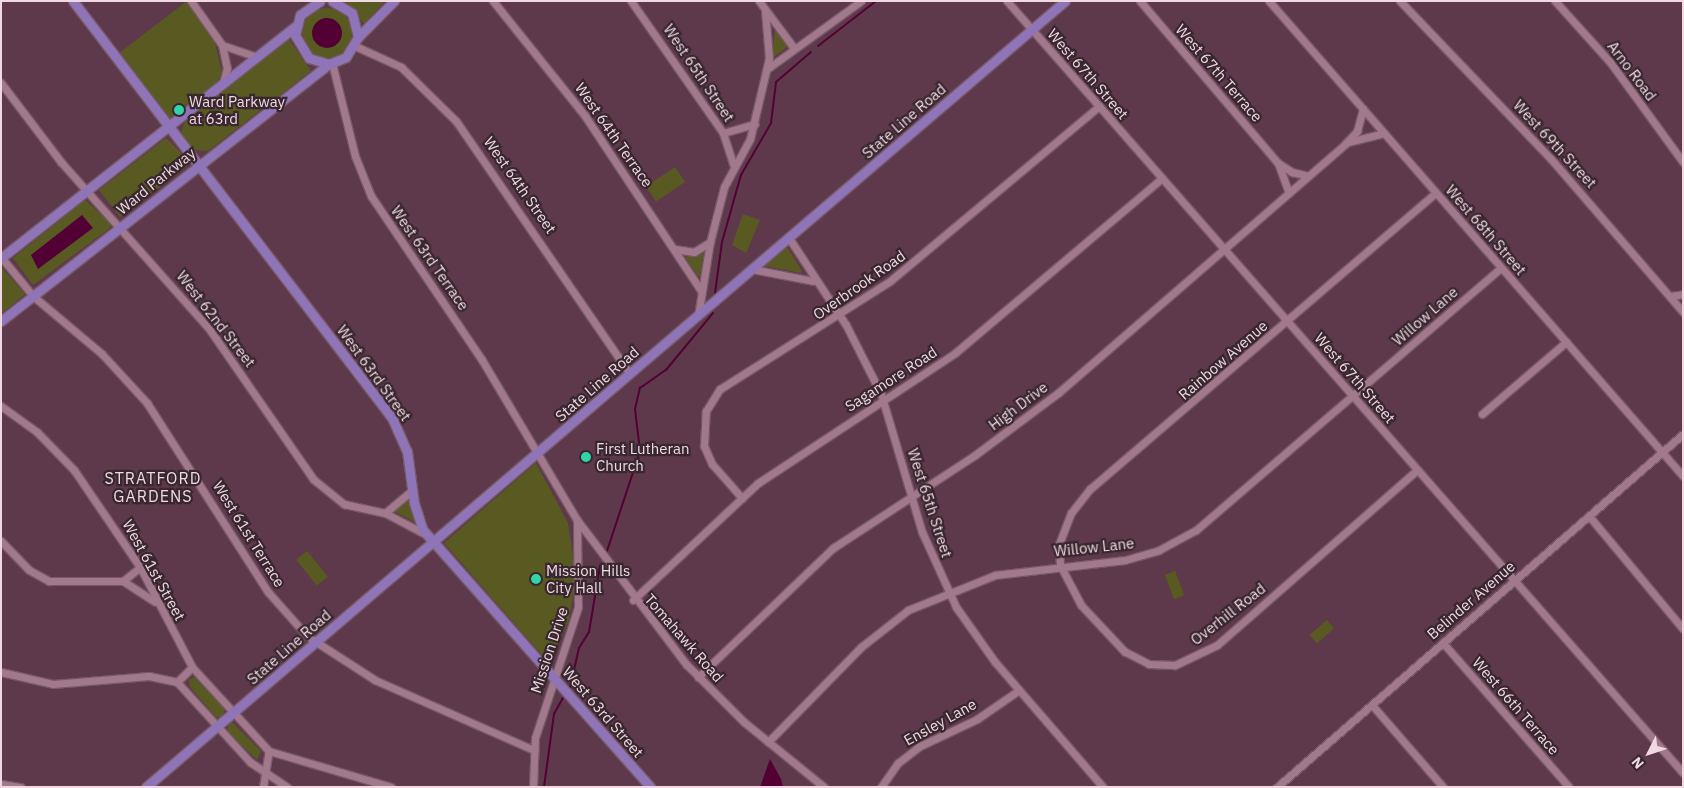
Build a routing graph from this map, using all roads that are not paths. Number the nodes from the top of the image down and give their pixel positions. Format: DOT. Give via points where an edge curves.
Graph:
graph roads {
  1 [pos="73,1"];
  2 [pos="191,1"];
  3 [pos="300,1"];
  4 [pos="320,1"];
  5 [pos="332,1"];
  6 [pos="394,1"];
  7 [pos="493,1"];
  8 [pos="631,1"];
  9 [pos="759,1"];
  10 [pos="860,1"];
  11 [pos="1007,1"];
  12 [pos="1065,1"];
  13 [pos="1140,1"];
  14 [pos="1269,1"];
  15 [pos="1400,1"];
  16 [pos="1556,1"];
  17 [pos="766,10"];
  18 [pos="300,15"];
  19 [pos="296,26"];
  20 [pos="1032,30"];
  21 [pos="357,42"];
  22 [pos="222,46"];
  23 [pos="794,48"];
  24 [pos="257,57"];
  25 [pos="330,64"];
  26 [pos="767,70"];
  27 [pos="1,83"];
  28 [pos="223,83"];
  29 [pos="1099,106"];
  30 [pos="1363,109"];
  31 [pos="755,124"];
  32 [pos="169,126"];
  33 [pos="723,133"];
  34 [pos="1384,133"];
  35 [pos="1345,144"];
  36 [pos="1683,162"];
  37 [pos="1278,163"];
  38 [pos="199,164"];
  39 [pos="733,165"];
  40 [pos="1309,176"];
  41 [pos="1162,178"];
  42 [pos="87,191"];
  43 [pos="1289,192"];
  44 [pos="1435,193"];
  45 [pos="120,227"];
  46 [pos="789,238"];
  47 [pos="710,242"];
  48 [pos="675,249"];
  49 [pos="1225,250"];
  50 [pos="2,258"];
  51 [pos="1501,268"];
  52 [pos="752,269"];
  53 [pos="814,281"];
  54 [pos="702,292"];
  55 [pos="1683,294"];
  56 [pos="32,296"];
  57 [pos="1671,296"];
  58 [pos="1683,312"];
  59 [pos="698,316"];
  60 [pos="840,317"];
  61 [pos="1,321"];
  62 [pos="1288,322"];
  63 [pos="1566,342"];
  64 [pos="630,374"];
  65 [pos="1353,396"];
  66 [pos="883,401"];
  67 [pos="1,406"];
  68 [pos="1482,414"];
  69 [pos="1683,434"];
  70 [pos="1663,452"];
  71 [pos="539,453"];
  72 [pos="1417,470"];
  73 [pos="1683,476"];
  74 [pos="412,490"];
  75 [pos="911,496"];
  76 [pos="742,498"];
  77 [pos="385,513"];
  78 [pos="1588,516"];
  79 [pos="577,520"];
  80 [pos="432,539"];
  81 [pos="1,540"];
  82 [pos="595,545"];
  83 [pos="578,549"];
  84 [pos="1060,565"];
  85 [pos="140,568"];
  86 [pos="123,581"];
  87 [pos="1514,581"];
  88 [pos="948,591"];
  89 [pos="634,600"];
  90 [pos="155,602"];
  91 [pos="1683,629"];
  92 [pos="316,642"];
  93 [pos="1443,643"];
  94 [pos="192,667"];
  95 [pos="1,672"];
  96 [pos="554,677"];
  97 [pos="698,677"];
  98 [pos="177,682"];
  99 [pos="1019,690"];
  100 [pos="1372,705"];
  101 [pos="232,714"];
  102 [pos="217,726"];
  103 [pos="768,742"];
  104 [pos="534,750"];
  105 [pos="269,752"];
  106 [pos="263,772"];
  107 [pos="1683,773"];
  108 [pos="1,784"];
  109 [pos="22,787"];
  110 [pos="146,787"];
  111 [pos="263,787"];
  112 [pos="287,787"];
  113 [pos="390,787"];
  114 [pos="533,787"];
  115 [pos="650,787"];
  116 [pos="824,787"];
  117 [pos="881,787"];
  118 [pos="1104,787"];
  119 [pos="1277,787"];
  120 [pos="1443,787"];
  121 [pos="1568,787"];
  1 -- 32 [label="main road, West 63rd Street"];
  2 -- 22 [label="street"];
  3 -- 18 [label="main road"];
  4 -- 18 [label="main road"];
  5 -- 21 [label="main road" via="352,13"];
  6 -- 21 [label="main road"];
  7 -- 48 [label="street, West 64th Terrace" via="578,106"];
  8 -- 33 [label="street, West 65th Street"];
  9 -- 17 [label="street"];
  10 -- 23 [label="street"];
  11 -- 20 [label="street, West 67th Street"];
  12 -- 20 [label="main road, State Line Road"];
  13 -- 37 [label="street, West 67th Terrace"];
  14 -- 30 [label="street, West 68th Street"];
  15 -- 57 [label="street, West 69th Street" via="1551,159"];
  16 -- 36 [label="street, Arno Road" via="1610,62"];
  17 -- 23 [label="street"];
  17 -- 26 [label="street" via="770,34"];
  18 -- 19 [label="main road"];
  19 -- 24 [label="main road"];
  19 -- 25 [label="main road" via="302,52"];
  20 -- 29 [label="street, West 67th Street"];
  20 -- 46 [label="main road, State Line Road"];
  21 -- 25 [label="main road, Ward Parkway" via="346,57"];
  21 -- 64 [label="street, West 64th Street" via="401,67 456,121"];
  22 -- 24 [label="street"];
  22 -- 28 [label="street" via="226,68"];
  23 -- 26 [label="street"];
  24 -- 28 [label="main road"];
  25 -- 38 [label="main road, Ward Parkway"];
  25 -- 71 [label="street, West 63rd Terrace" via="355,156 371,196 482,360"];
  26 -- 31 [label="street"];
  27 -- 42 [label="street, West 62nd Street"];
  28 -- 32 [label="main road"];
  29 -- 41 [label="street, West 67th Street"];
  29 -- 60 [label="street, Overbrook Road" via="935,246"];
  30 -- 34 [label="street, West 68th Street"];
  30 -- 35 [label="street, High Drive" via="1357,131"];
  31 -- 33 [label="street"];
  31 -- 39 [label="street"];
  32 -- 38 [label="main road, West 63rd Street"];
  32 -- 42 [label="main road"];
  33 -- 39 [label="street, West 65th Street" via="734,157"];
  34 -- 35 [label="street, High Drive"];
  34 -- 44 [label="street, West 68th Street"];
  35 -- 40 [label="street, High Drive"];
  37 -- 40 [label="street, West 67th Terrace" via="1292,172"];
  37 -- 43 [label="street, West 67th Terrace"];
  38 -- 45 [label="main road, Ward Parkway"];
  38 -- 74 [label="main road, West 63rd Street" via="392,418 407,451"];
  39 -- 47 [label="street"];
  40 -- 43 [label="street, High Drive"];
  41 -- 49 [label="street, West 67th Street"];
  41 -- 66 [label="street, Sagamore Road" via="990,326"];
  42 -- 45 [label="street, West 62nd Street"];
  42 -- 50 [label="main road"];
  43 -- 49 [label="street, High Drive"];
  44 -- 51 [label="street, West 68th Street"];
  44 -- 62 [label="street, Rainbow Avenue"];
  45 -- 56 [label="main road, Ward Parkway"];
  45 -- 77 [label="street, West 62nd Street" via="210,330 313,480 344,504"];
  46 -- 52 [label="main road, State Line Road"];
  46 -- 53 [label="street, West 65th Street"];
  47 -- 48 [label="street" via="694,252"];
  47 -- 54 [label="street"];
  48 -- 54 [label="street, West 64th Terrace"];
  49 -- 62 [label="street, West 67th Street"];
  49 -- 75 [label="street, High Drive" via="1038,410"];
  50 -- 56 [label="street, West 61st Terrace"];
  51 -- 63 [label="street, West 68th Street"];
  51 -- 65 [label="street, Willow Lane"];
  52 -- 53 [label="street"];
  52 -- 59 [label="main road, State Line Road"];
  53 -- 60 [label="street, West 65th Street"];
  54 -- 59 [label="street"];
  55 -- 57 [label="street"];
  56 -- 61 [label="main road, Ward Parkway"];
  56 -- 92 [label="street, West 61st Terrace" via="102,354 147,403 268,592"];
  57 -- 58 [label="street, West 69th Street"];
  59 -- 64 [label="main road, State Line Road"];
  60 -- 66 [label="street, West 65th Street"];
  60 -- 76 [label="street, Overbrook Road" via="726,384 709,404 702,428 707,453"];
  62 -- 65 [label="street, West 67th Street"];
  62 -- 84 [label="street, Rainbow Avenue" via="1090,489 1068,521 1059,544"];
  63 -- 68 [label="street"];
  63 -- 70 [label="street, West 68th Street"];
  64 -- 71 [label="main road, State Line Road"];
  65 -- 72 [label="street, West 67th Street"];
  65 -- 84 [label="street, Willow Lane" via="1212,518 1179,540 1125,560"];
  66 -- 75 [label="street, West 65th Street"];
  66 -- 76 [label="street, Sagamore Road" via="791,458"];
  67 -- 85 [label="street, West 61st Street" via="37,432 74,470"];
  69 -- 70 [label="street, Belinder Avenue"];
  70 -- 73 [label="street, West 68th Street"];
  70 -- 78 [label="street, Belinder Avenue"];
  71 -- 79 [label="street, Tomahawk Road"];
  71 -- 80 [label="main road, State Line Road"];
  72 -- 84 [label="street, Overhill Road" via="1216,645 1186,662 1157,666 1126,652 1081,605"];
  72 -- 87 [label="street, West 67th Street"];
  74 -- 77 [label="street"];
  74 -- 80 [label="main road, West 63rd Street"];
  75 -- 88 [label="street, West 65th Street" via="928,549"];
  75 -- 97 [label="street, High Drive" via="812,565"];
  76 -- 89 [label="street, Sagamore Road"];
  77 -- 80 [label="street, West 62nd Street"];
  78 -- 87 [label="street, Belinder Avenue"];
  78 -- 91 [label="street"];
  79 -- 82 [label="street, Tomahawk Road"];
  79 -- 83 [label="street, Mission Drive"];
  80 -- 92 [label="main road, State Line Road"];
  80 -- 96 [label="main road, West 63rd Street"];
  81 -- 86 [label="street" via="29,570 49,581"];
  82 -- 83 [label="street"];
  82 -- 89 [label="street, Tomahawk Road"];
  83 -- 96 [label="street, Mission Drive" via="578,606"];
  84 -- 88 [label="street, Willow Lane" via="1013,571"];
  85 -- 86 [label="street"];
  85 -- 90 [label="street, West 61st Street"];
  86 -- 90 [label="street"];
  87 -- 93 [label="street, Belinder Avenue"];
  87 -- 107 [label="street, West 67th Street"];
  88 -- 99 [label="street, West 65th Street" via="973,634"];
  88 -- 103 [label="street, Willow Lane" via="883,628"];
  89 -- 97 [label="street, Tomahawk Road"];
  90 -- 94 [label="street, West 61st Street"];
  92 -- 101 [label="main road, State Line Road"];
  92 -- 104 [label="street, West 61st Terrace" via="375,680"];
  93 -- 100 [label="street, Belinder Avenue"];
  93 -- 121 [label="street, West 66th Terrace"];
  94 -- 98 [label="street"];
  94 -- 101 [label="street, West 61st Street"];
  95 -- 98 [label="street" via="53,684 149,676"];
  96 -- 104 [label="street, Mission Drive"];
  96 -- 115 [label="main road, West 63rd Street"];
  97 -- 103 [label="street, Tomahawk Road"];
  98 -- 102 [label="street"];
  99 -- 117 [label="street, Ensley Lane" via="977,719 913,751"];
  99 -- 118 [label="street, West 65th Street"];
  100 -- 119 [label="street, Belinder Avenue"];
  100 -- 120 [label="street"];
  101 -- 102 [label="main road, State Line Road"];
  101 -- 105 [label="street, West 61st Street"];
  102 -- 106 [label="street"];
  102 -- 110 [label="main road, State Line Road"];
  103 -- 116 [label="street, Tomahawk Road"];
  104 -- 114 [label="street, Mission Drive"];
  105 -- 106 [label="street"];
  105 -- 113 [label="street"];
  106 -- 111 [label="street"];
  106 -- 112 [label="street"];
  108 -- 109 [label="street"];
}
